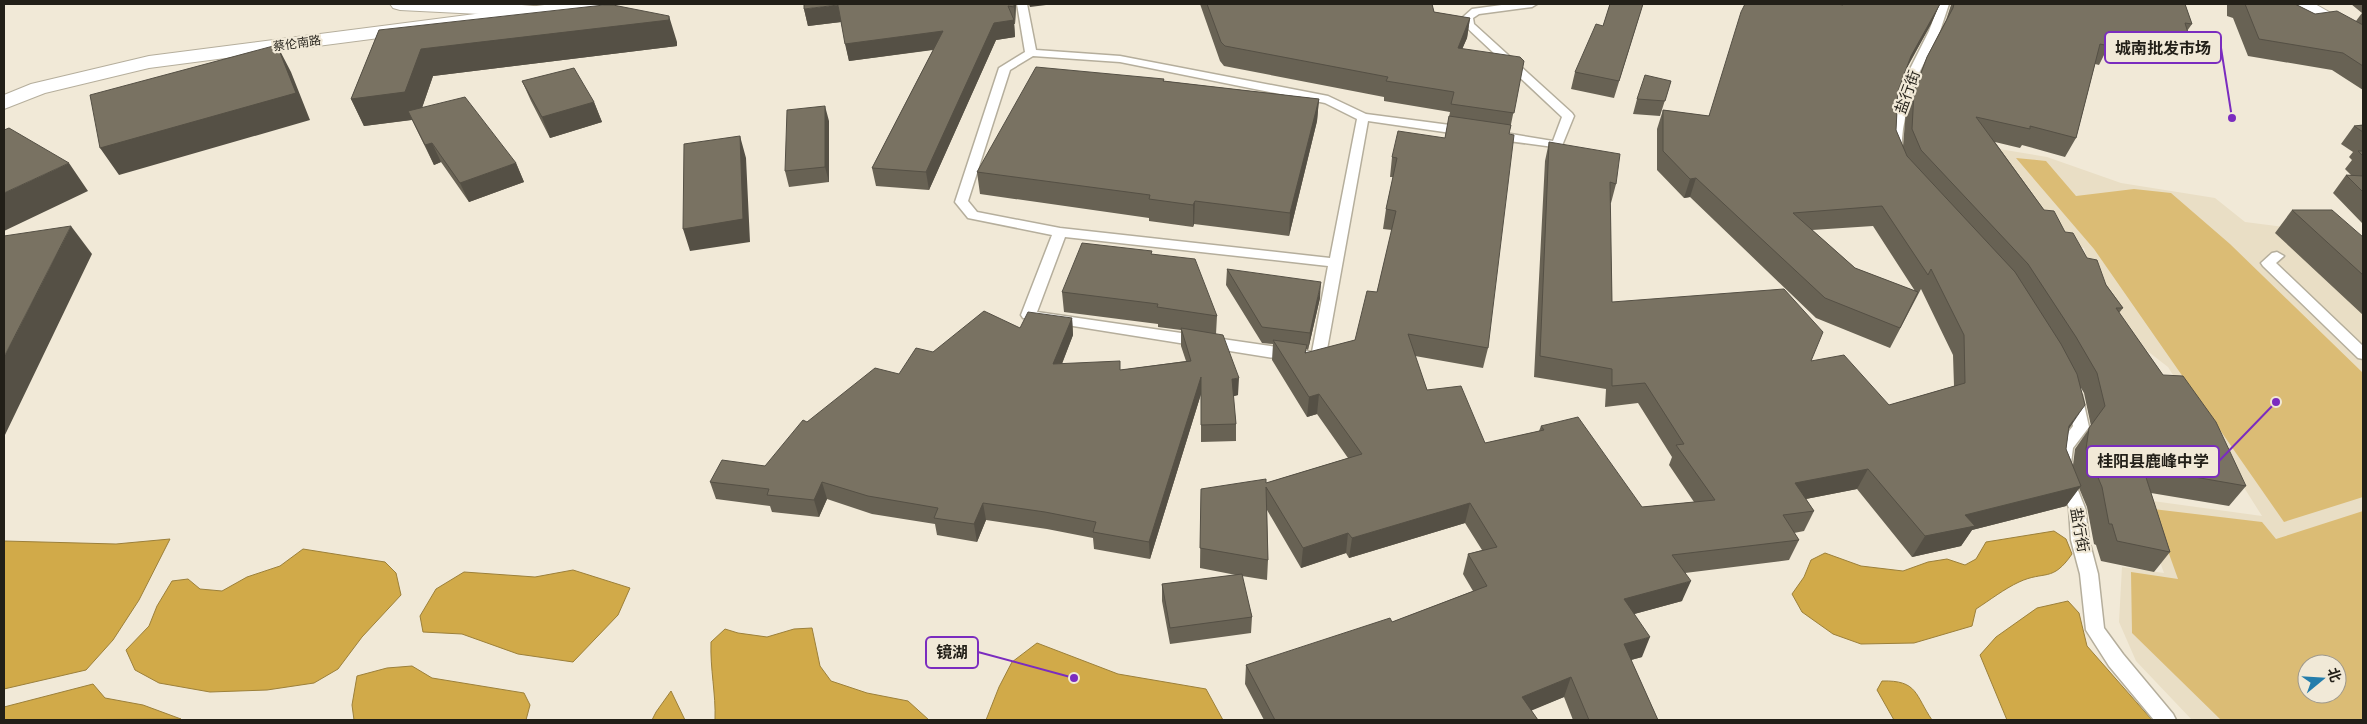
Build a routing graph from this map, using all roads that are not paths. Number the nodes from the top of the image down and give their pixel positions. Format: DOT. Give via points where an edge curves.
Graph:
graph roads {
  1 [pos="400,4"];
  2 [pos="595,4"];
  3 [pos="1022,4"];
  4 [pos="1532,4"];
  5 [pos="1944,4"];
  6 [pos="2301,4"];
  7 [pos="538,11"];
  8 [pos="2363,39"];
  9 [pos="1031,53"];
  10 [pos="4,103"];
  11 [pos="1363,117"];
  12 [pos="1901,163"];
  13 [pos="1060,232"];
  14 [pos="2276,256"];
  15 [pos="1336,262"];
  16 [pos="2363,354"];
  17 [pos="2066,378"];
  18 [pos="2166,720"];
  1 -- 7 [label="street"];
  2 -- 7 [label="street, 蔡伦南路"];
  3 -- 9 [label="lane"];
  4 -- 11 [label="lane" via="1476,11 1468,17 1469,25 1568,116 1557,144"];
  5 -- 12 [label="lane, 盐行街" via="1938,25 1911,75 1898,110 1895,148"];
  6 -- 8 [label="street"];
  7 -- 10 [label="street, 蔡伦南路" via="149,62 38,88"];
  9 -- 11 [label="lane" via="1120,59 1328,100"];
  9 -- 13 [label="lane" via="1004,68 961,202 973,215"];
  11 -- 15 [label="lane"];
  13 -- 15 [label="lane"];
  13 -- 15 [label="lane" via="1028,315 1312,359 1319,355"];
  14 -- 16 [label="lane" via="2268,263"];
  17 -- 18 [label="lane, 盐行街" via="2074,394 2081,427 2065,447 2062,470 2077,508 2095,630"];
}
